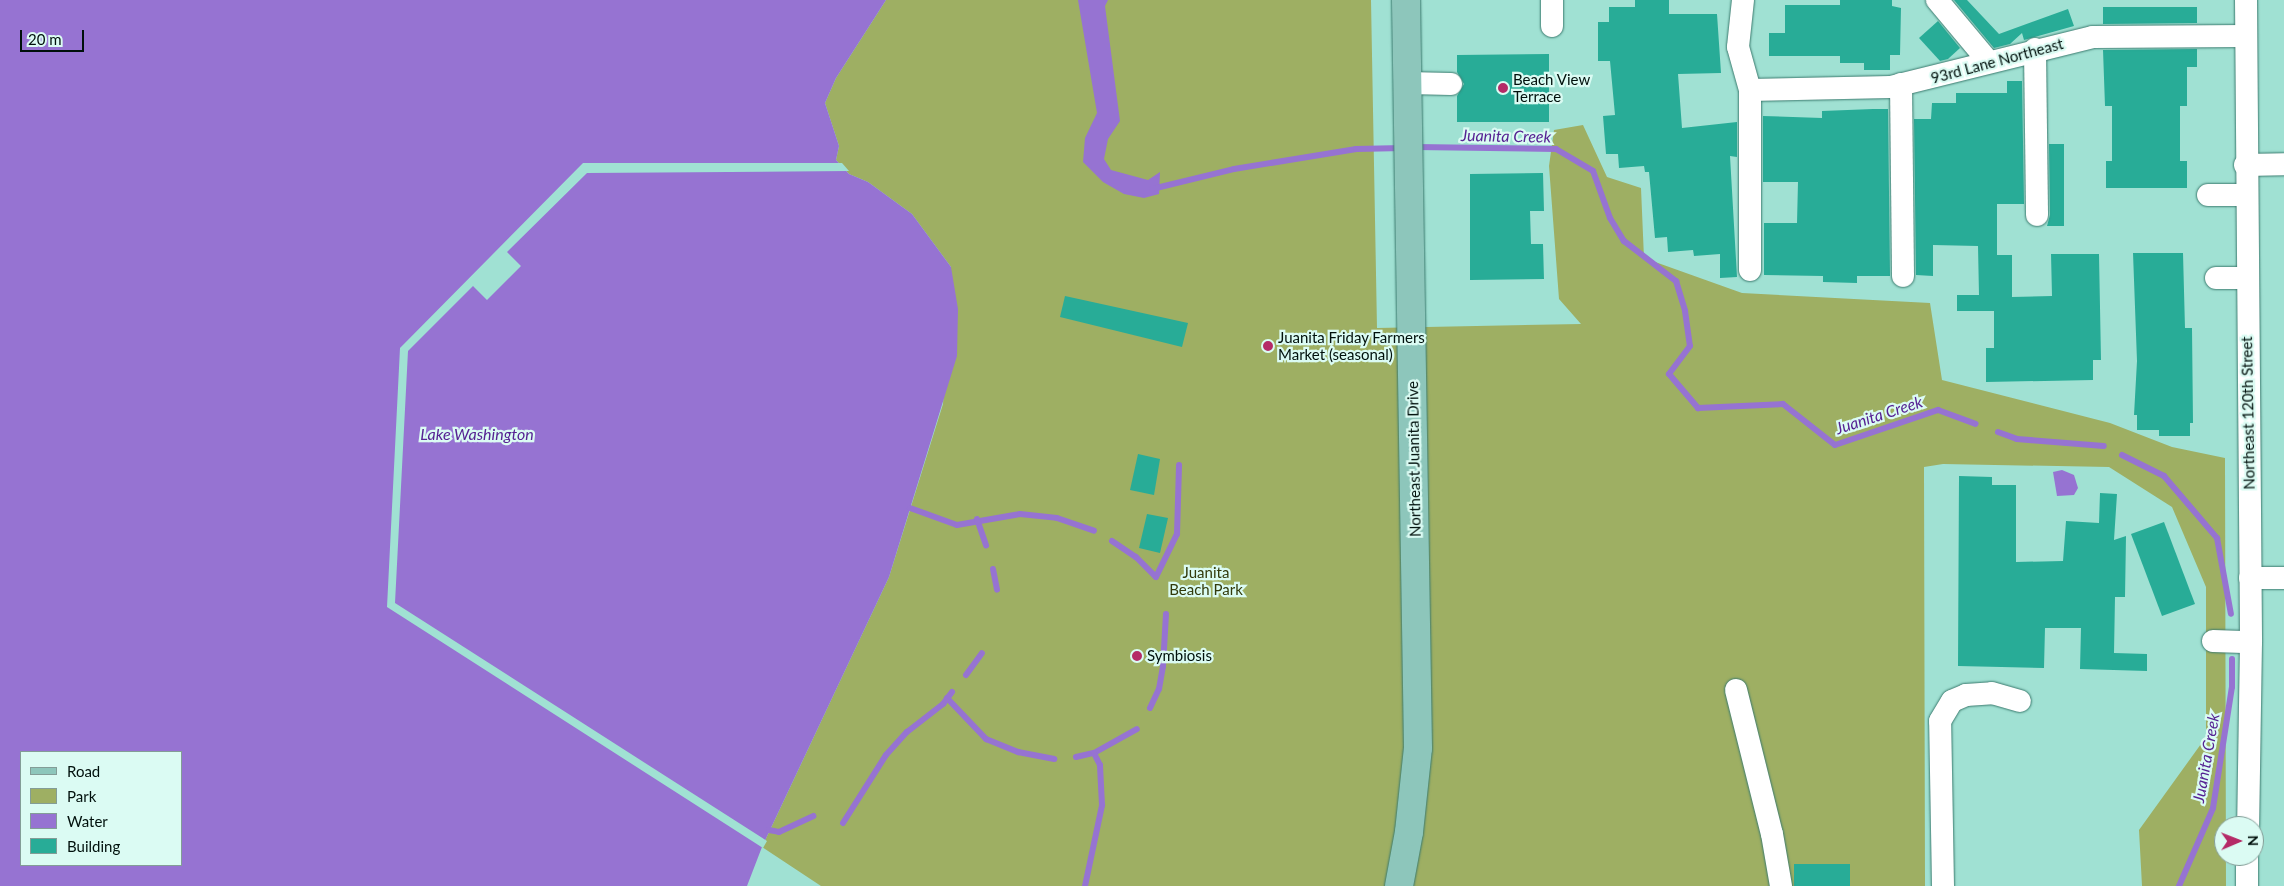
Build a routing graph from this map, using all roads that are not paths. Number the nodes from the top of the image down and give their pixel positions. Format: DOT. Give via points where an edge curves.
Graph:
graph roads {
  1 [pos="1406,0"];
  2 [pos="1552,0"];
  3 [pos="1743,0"];
  4 [pos="1937,0"];
  5 [pos="2246,0"];
  6 [pos="1552,26"];
  7 [pos="2245,36"];
  8 [pos="2035,49"];
  9 [pos="1988,61"];
  10 [pos="1408,83"];
  11 [pos="1451,84"];
  12 [pos="1901,84"];
  13 [pos="1750,90"];
  14 [pos="2284,164"];
  15 [pos="2245,165"];
  16 [pos="2208,195"];
  17 [pos="2245,195"];
  18 [pos="2037,215"];
  19 [pos="1750,270"];
  20 [pos="1903,276"];
  21 [pos="2216,278"];
  22 [pos="2246,278"];
  23 [pos="2250,578"];
  24 [pos="2284,578"];
  25 [pos="2213,641"];
  26 [pos="2251,642"];
  27 [pos="1736,690"];
  28 [pos="2020,701"];
  29 [pos="2248,816"];
  30 [pos="2247,866"];
  31 [pos="1399,886"];
  32 [pos="1781,886"];
  33 [pos="1943,886"];
  34 [pos="2247,886"];
  1 -- 10 [label="main road, Northeast Juanita Drive"];
  2 -- 6 [label="street"];
  3 -- 13 [label="street" via="1738,47"];
  4 -- 9 [label="street"];
  5 -- 7 [label="street, Northeast 120th Street"];
  7 -- 8 [label="street, 93rd Lane Northeast" via="2093,37"];
  7 -- 15 [label="street, Northeast 120th Street"];
  8 -- 9 [label="street, 93rd Lane Northeast"];
  8 -- 18 [label="street"];
  9 -- 12 [label="street, 93rd Lane Northeast"];
  10 -- 11 [label="street"];
  10 -- 31 [label="main road, Northeast Juanita Drive" via="1418,748 1409,832"];
  12 -- 13 [label="street, 93rd Lane Northeast"];
  12 -- 20 [label="street"];
  13 -- 19 [label="street"];
  14 -- 15 [label="street"];
  15 -- 17 [label="street, Northeast 120th Street"];
  16 -- 17 [label="street"];
  17 -- 22 [label="street, Northeast 120th Street"];
  21 -- 22 [label="street"];
  22 -- 23 [label="street, Northeast 120th Street"];
  23 -- 24 [label="street"];
  23 -- 26 [label="street, Northeast 120th Street"];
  25 -- 26 [label="street"];
  26 -- 29 [label="street, Northeast 120th Street"];
  27 -- 32 [label="street" via="1772,834"];
  28 -- 33 [label="street" via="1992,693 1966,695 1952,701 1940,721"];
  30 -- 34 [label="street"];
}
